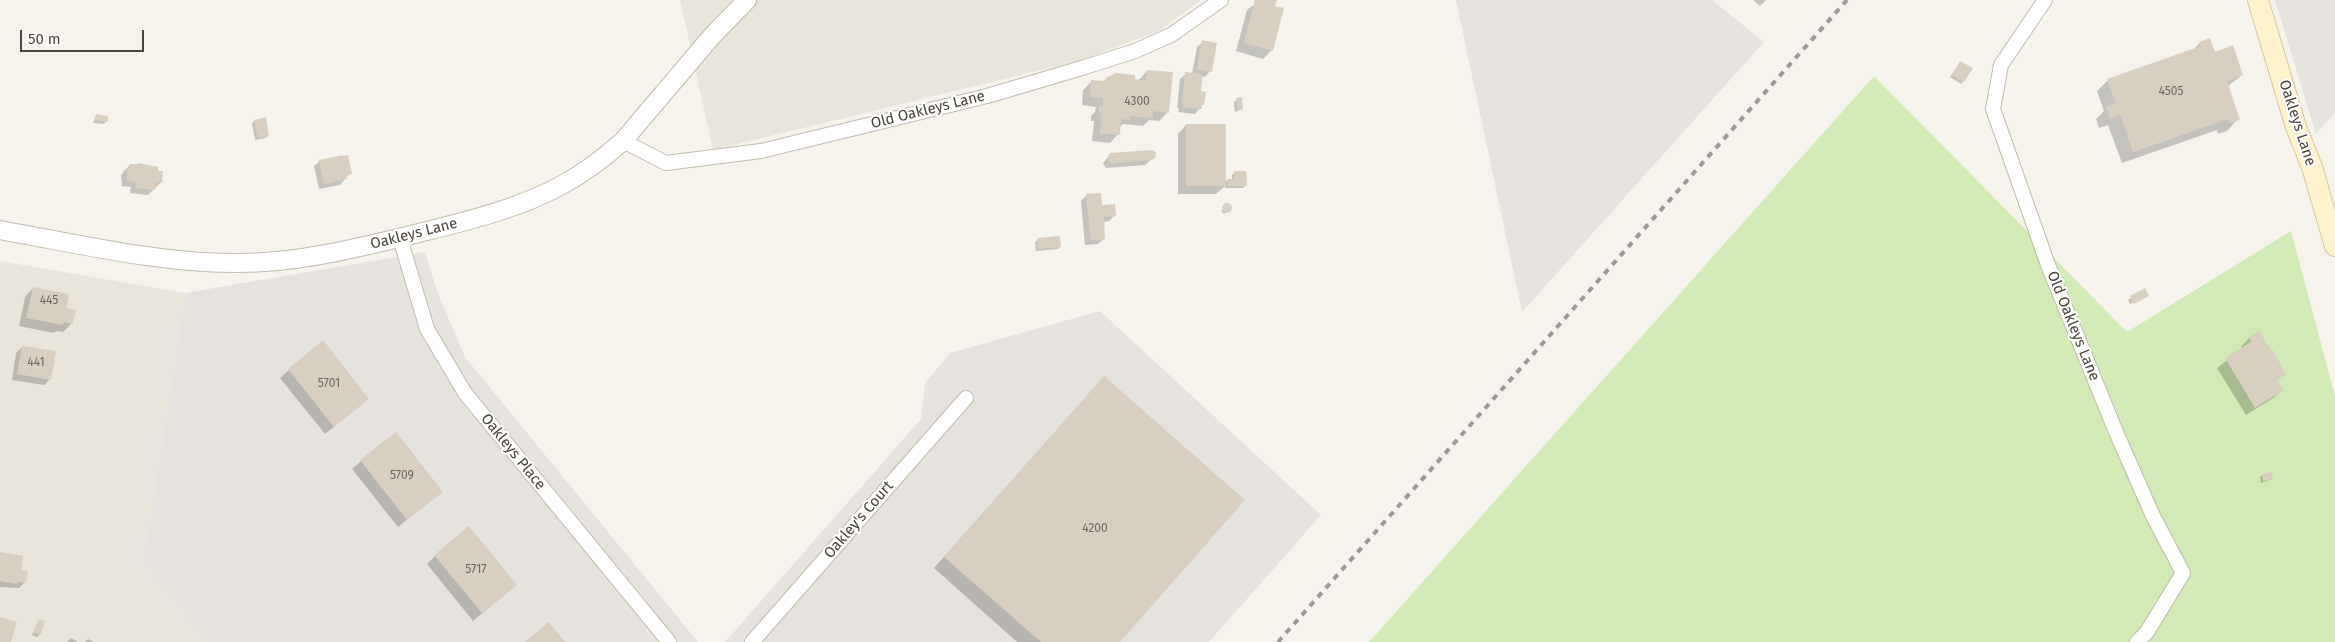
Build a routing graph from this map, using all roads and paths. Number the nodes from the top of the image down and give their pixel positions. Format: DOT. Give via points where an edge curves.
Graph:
graph roads {
  1 [pos="747,0"];
  2 [pos="1221,0"];
  3 [pos="2045,0"];
  4 [pos="2258,0"];
  5 [pos="623,141"];
  6 [pos="0,230"];
  7 [pos="400,238"];
  8 [pos="2335,246"];
  9 [pos="966,398"];
  10 [pos="669,642"];
  11 [pos="752,642"];
  12 [pos="2137,642"];
  1 -- 5 [label="street, Oakleys Lane" via="712,36"];
  2 -- 5 [label="street, Old Oakleys Lane" via="1171,35 1082,68 987,96 761,151 666,163"];
  3 -- 12 [label="street, Old Oakleys Lane" via="2001,65 1993,109 2055,283 2149,508 2183,573"];
  4 -- 8 [label="main road, Oakleys Lane"];
  5 -- 7 [label="street, Oakleys Lane" via="582,174 536,197 460,223"];
  6 -- 7 [label="street, Oakleys Lane" via="176,259 232,263 294,260"];
  7 -- 10 [label="street, Oakleys Place" via="427,329 466,393"];
  9 -- 11 [label="street, Oakley's Court"];
}
